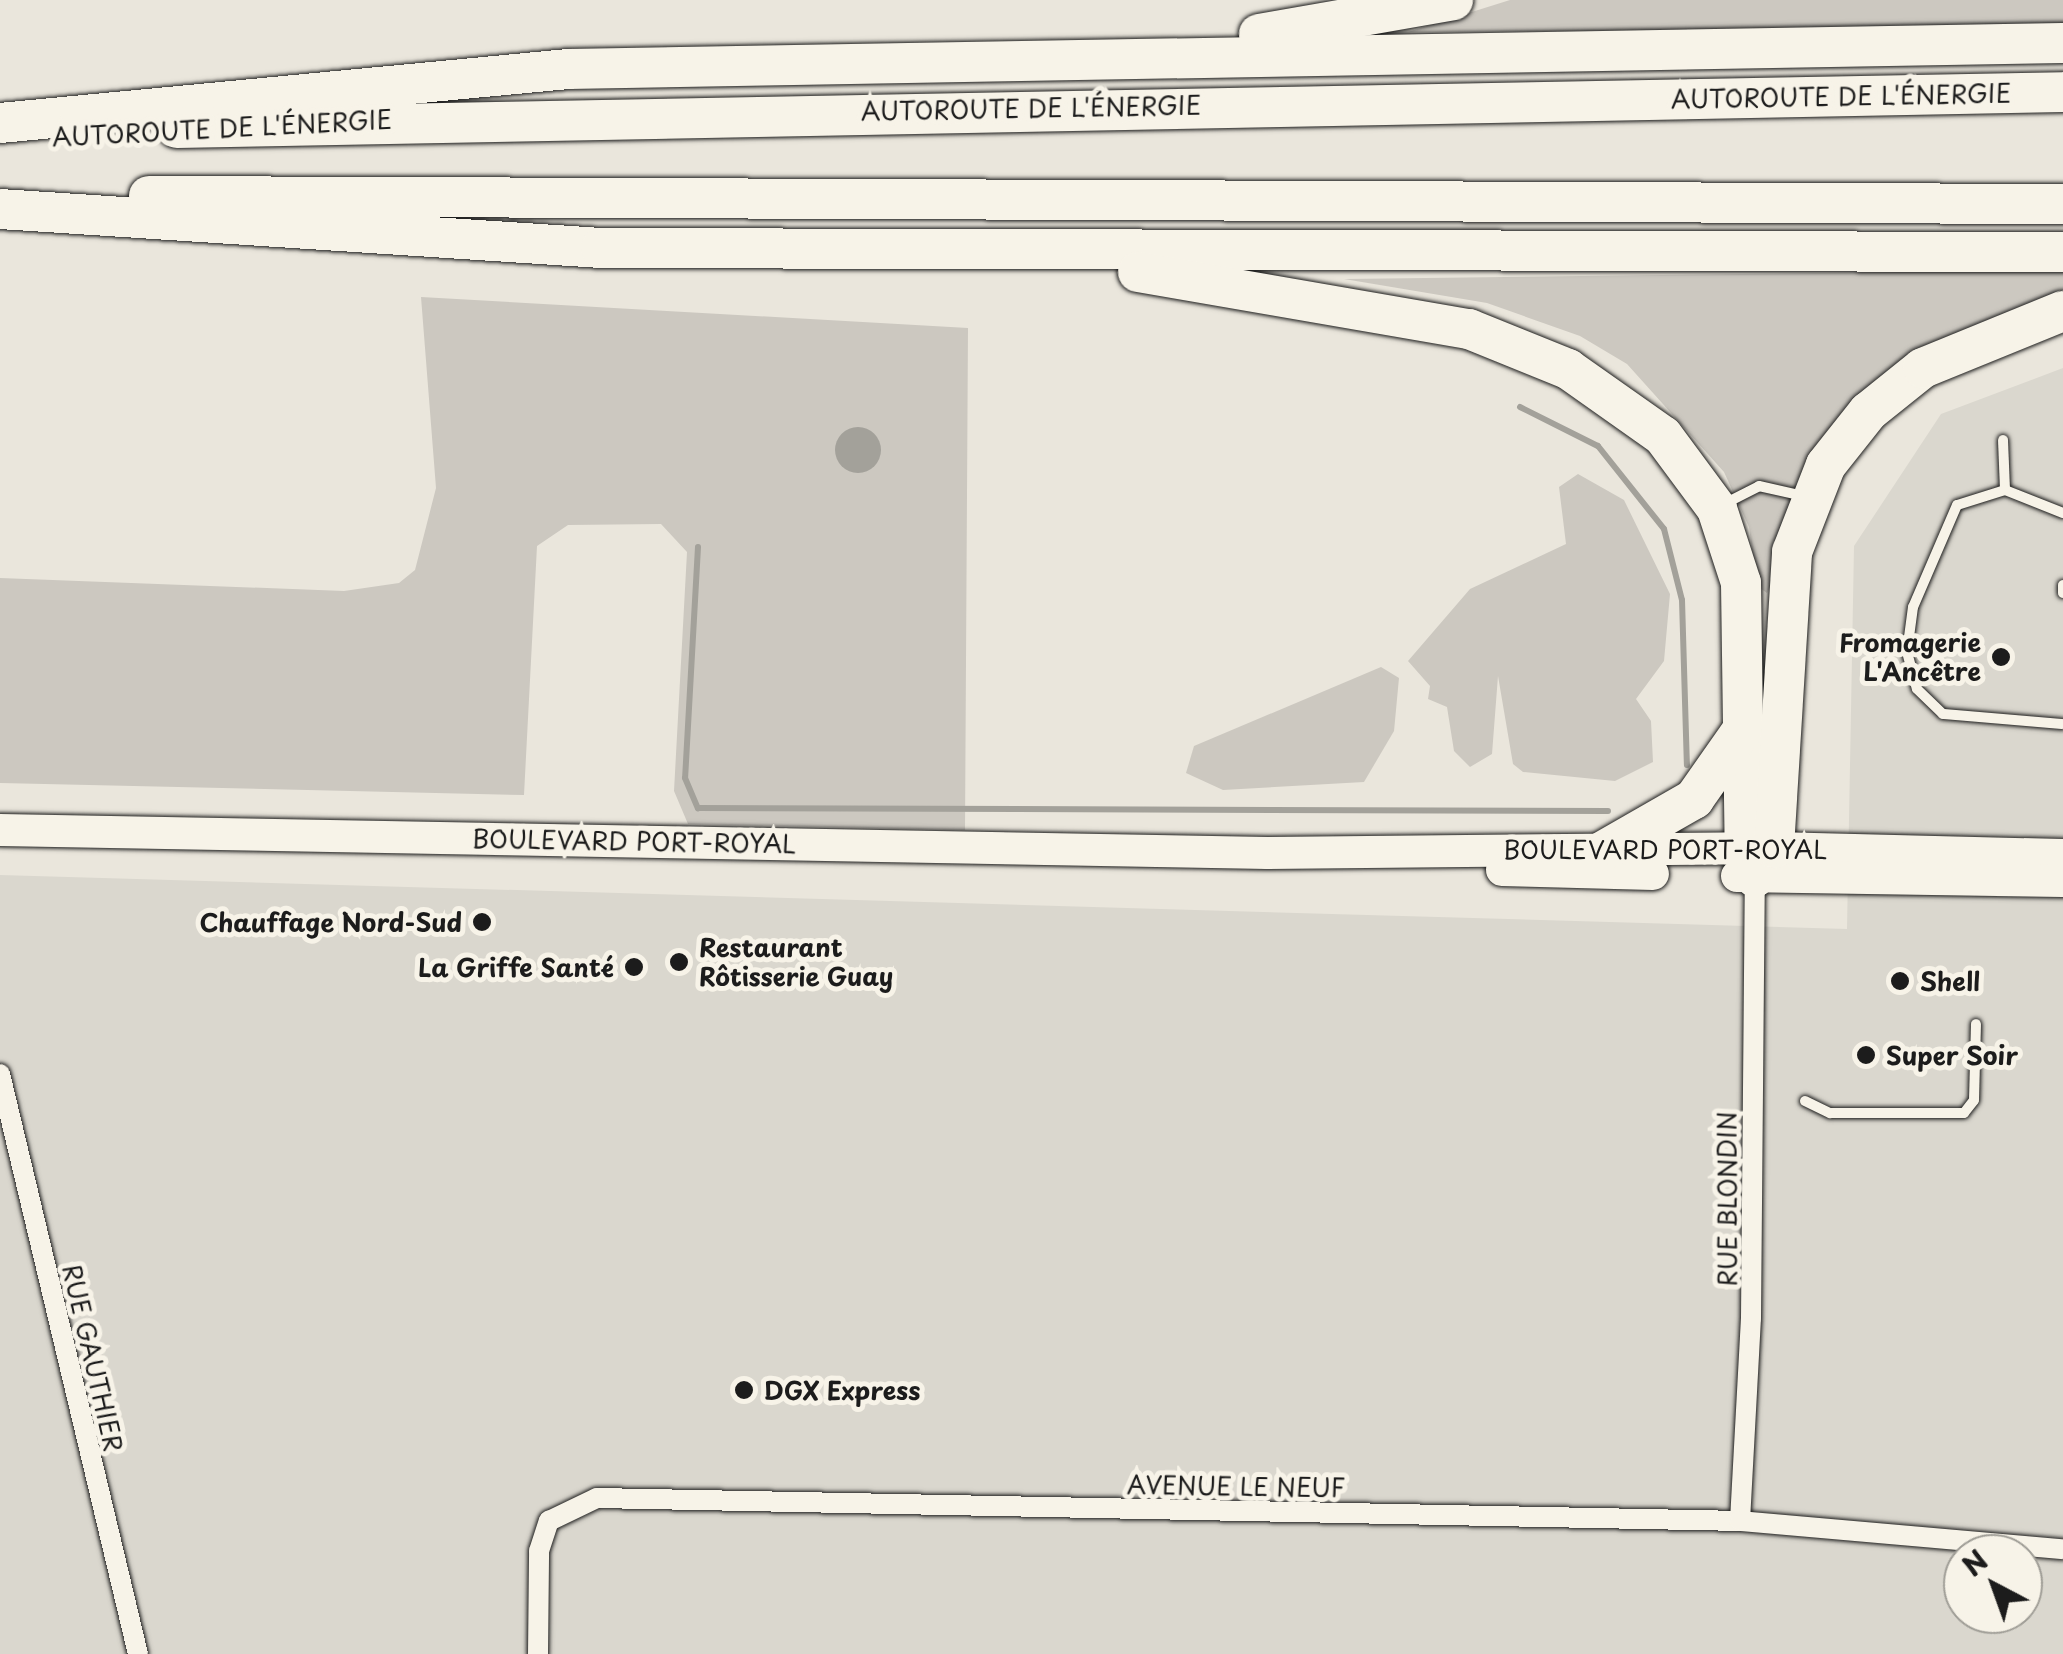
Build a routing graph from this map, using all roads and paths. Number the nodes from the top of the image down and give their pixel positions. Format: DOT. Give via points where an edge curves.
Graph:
graph roads {
  1 [pos="1452,0"];
  2 [pos="2063,43"];
  3 [pos="1107,58"];
  4 [pos="2063,92"];
  5 [pos="0,123"];
  6 [pos="0,138"];
  7 [pos="0,196"];
  8 [pos="2063,204"];
  9 [pos="0,209"];
  10 [pos="1026,252"];
  11 [pos="2063,252"];
  12 [pos="2063,310"];
  13 [pos="2003,440"];
  14 [pos="2006,490"];
  15 [pos="1808,498"];
  16 [pos="1716,510"];
  17 [pos="2063,513"];
  18 [pos="2063,585"];
  19 [pos="2063,593"];
  20 [pos="2063,724"];
  21 [pos="1746,725"];
  22 [pos="0,830"];
  23 [pos="1603,851"];
  24 [pos="1268,853"];
  25 [pos="2063,856"];
  26 [pos="1758,860"];
  27 [pos="2063,880"];
  28 [pos="1976,1024"];
  29 [pos="0,1074"];
  30 [pos="1805,1101"];
  31 [pos="1740,1521"];
  32 [pos="2063,1549"];
  33 [pos="138,1654"];
  34 [pos="538,1654"];
  1 -- 3 [label="highway"];
  2 -- 3 [label="highway"];
  3 -- 5 [label="highway" via="479,74"];
  4 -- 6 [label="highway, AUTOROUTE DE L'ÉNERGIE" via="383,120"];
  7 -- 8 [label="highway"];
  9 -- 10 [label="highway" via="540,246"];
  10 -- 11 [label="highway"];
  10 -- 16 [label="highway" via="1375,308 1494,337 1634,410 1685,459"];
  12 -- 15 [label="highway" via="1970,342 1894,388 1845,438"];
  13 -- 14 [label="lane"];
  14 -- 17 [label="lane"];
  14 -- 20 [label="lane" via="1973,495 1948,517 1912,607 1908,662 1921,696 1943,714"];
  15 -- 16 [label="lane" via="1760,486"];
  15 -- 26 [label="highway" via="1787,586"];
  16 -- 21 [label="highway" via="1744,596"];
  18 -- 19 [label="lane"];
  21 -- 23 [label="highway" via="1685,808"];
  21 -- 26 [label="highway"];
  22 -- 24 [label="main road, BOULEVARD PORT-ROYAL"];
  23 -- 24 [label="main road, BOULEVARD PORT-ROYAL"];
  23 -- 26 [label="main road, BOULEVARD PORT-ROYAL"];
  24 -- 26 [label="main road, BOULEVARD PORT-ROYAL"];
  25 -- 26 [label="main road, BOULEVARD PORT-ROYAL"];
  26 -- 27 [label="main road, BOULEVARD PORT-ROYAL"];
  26 -- 31 [label="street, RUE BLONDIN" via="1752,1318"];
  28 -- 30 [label="lane" via="1974,1100 1964,1113 1830,1113"];
  29 -- 33 [label="street, RUE GAUTHIER"];
  31 -- 32 [label="street, AVENUE LE NEUF"];
  31 -- 34 [label="street, AVENUE LE NEUF" via="597,1498 548,1522 539,1551"];
}
